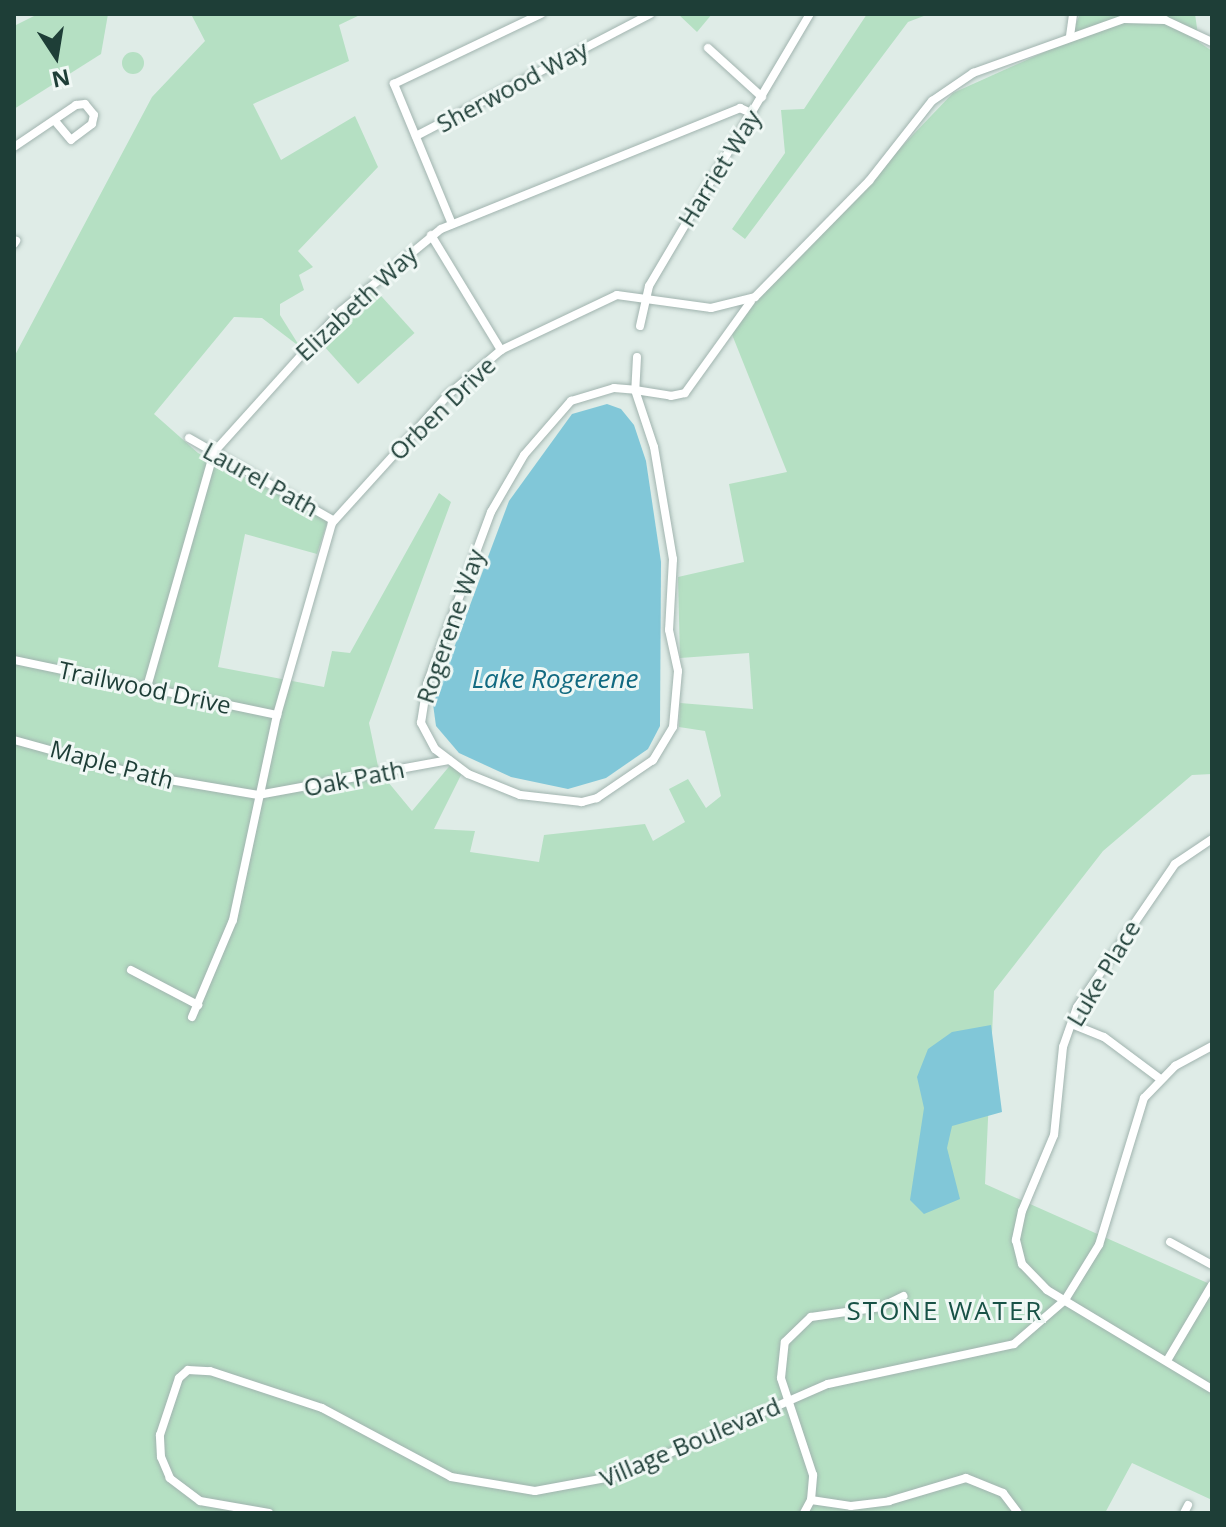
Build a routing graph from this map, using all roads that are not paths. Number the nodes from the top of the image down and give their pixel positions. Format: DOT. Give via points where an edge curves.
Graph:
graph roads {
  1 [pos="541,14"];
  2 [pos="650,14"];
  3 [pos="810,14"];
  4 [pos="1073,14"];
  5 [pos="1070,36"];
  6 [pos="1212,42"];
  7 [pos="708,48"];
  8 [pos="762,97"];
  9 [pos="753,114"];
  10 [pos="55,121"];
  11 [pos="416,136"];
  12 [pos="14,147"];
  13 [pos="452,224"];
  14 [pos="431,235"];
  15 [pos="648,296"];
  16 [pos="755,297"];
  17 [pos="640,326"];
  18 [pos="501,350"];
  19 [pos="637,357"];
  20 [pos="635,390"];
  21 [pos="189,438"];
  22 [pos="213,456"];
  23 [pos="333,520"];
  24 [pos="14,660"];
  25 [pos="147,687"];
  26 [pos="277,715"];
  27 [pos="14,740"];
  28 [pos="449,760"];
  29 [pos="258,795"];
  30 [pos="1212,839"];
  31 [pos="131,970"];
  32 [pos="198,1005"];
  33 [pos="192,1017"];
  34 [pos="1074,1025"];
  35 [pos="1212,1046"];
  36 [pos="1159,1078"];
  37 [pos="1170,1242"];
  38 [pos="1212,1265"];
  39 [pos="1212,1285"];
  40 [pos="904,1296"];
  41 [pos="1065,1300"];
  42 [pos="1168,1359"];
  43 [pos="1212,1389"];
  44 [pos="788,1400"];
  45 [pos="811,1500"];
  46 [pos="269,1513"];
  47 [pos="804,1513"];
  48 [pos="1018,1513"];
  1 -- 11 [label="street" via="394,84"];
  2 -- 11 [label="street, Sherwood Way"];
  3 -- 8 [label="street, Harriet Way"];
  4 -- 5 [label="street"];
  5 -- 6 [label="street" via="1124,19 1151,18 1180,25"];
  5 -- 16 [label="street" via="943,90 869,181"];
  7 -- 8 [label="street" via="733,65"];
  8 -- 9 [label="street, Harriet Way"];
  9 -- 13 [label="street, Elizabeth Way" via="740,108"];
  9 -- 15 [label="street, Harriet Way" via="671,247"];
  10 -- 10 [label="street" via="71,140 92,124 94,115 85,104 76,105"];
  10 -- 12 [label="street"];
  11 -- 13 [label="street"];
  13 -- 14 [label="street, Elizabeth Way"];
  14 -- 18 [label="street"];
  14 -- 22 [label="street, Elizabeth Way" via="341,311"];
  15 -- 16 [label="street, Orben Drive" via="711,308"];
  15 -- 17 [label="street, Harriet Way"];
  15 -- 18 [label="street, Orben Drive" via="617,295"];
  16 -- 20 [label="street, Rogerene Way" via="737,315 690,390 671,396"];
  18 -- 23 [label="street, Orben Drive" via="449,394"];
  19 -- 20 [label="street"];
  20 -- 28 [label="street, Rogerene Way" via="614,388 571,401 524,455 491,512 421,706 427,737"];
  20 -- 28 [label="street, Rogerene Way" via="654,447 673,559 669,630 678,692 673,727 662,750 634,775 582,802 520,795 468,774"];
  21 -- 22 [label="street, Laurel Path"];
  22 -- 23 [label="street, Laurel Path" via="278,484"];
  22 -- 25 [label="street, Elizabeth Way"];
  23 -- 26 [label="street, Orben Drive"];
  24 -- 25 [label="street, Trailwood Drive"];
  25 -- 26 [label="street, Trailwood Drive"];
  26 -- 29 [label="street, Orben Drive"];
  27 -- 29 [label="street, Maple Path" via="140,775"];
  28 -- 29 [label="street, Oak Path"];
  29 -- 32 [label="street, Orben Drive" via="233,920"];
  30 -- 34 [label="street, Luke Place" via="1175,864 1160,884 1090,985"];
  31 -- 32 [label="street"];
  32 -- 33 [label="street, Orben Drive"];
  34 -- 36 [label="street" via="1104,1037"];
  34 -- 41 [label="street, Luke Place" via="1063,1047 1054,1135 1016,1240 1030,1275"];
  35 -- 36 [label="street, Village Boulevard"];
  36 -- 41 [label="street, Village Boulevard" via="1133,1122 1114,1208 1099,1245"];
  37 -- 38 [label="street"];
  39 -- 42 [label="street"];
  40 -- 44 [label="street" via="881,1307 818,1315 800,1323 781,1355"];
  41 -- 42 [label="street, Luke Place"];
  41 -- 44 [label="street, Village Boulevard" via="1031,1333 1004,1348 853,1378"];
  42 -- 43 [label="street, Luke Place"];
  44 -- 45 [label="street" via="810,1454"];
  44 -- 46 [label="street, Village Boulevard" via="617,1476 535,1491 451,1477 322,1408 210,1371 188,1370 179,1378 160,1435 161,1457 170,1478 200,1501"];
  45 -- 47 [label="street"];
  45 -- 48 [label="street" via="851,1506 889,1501 966,1478 1003,1493"];
}
